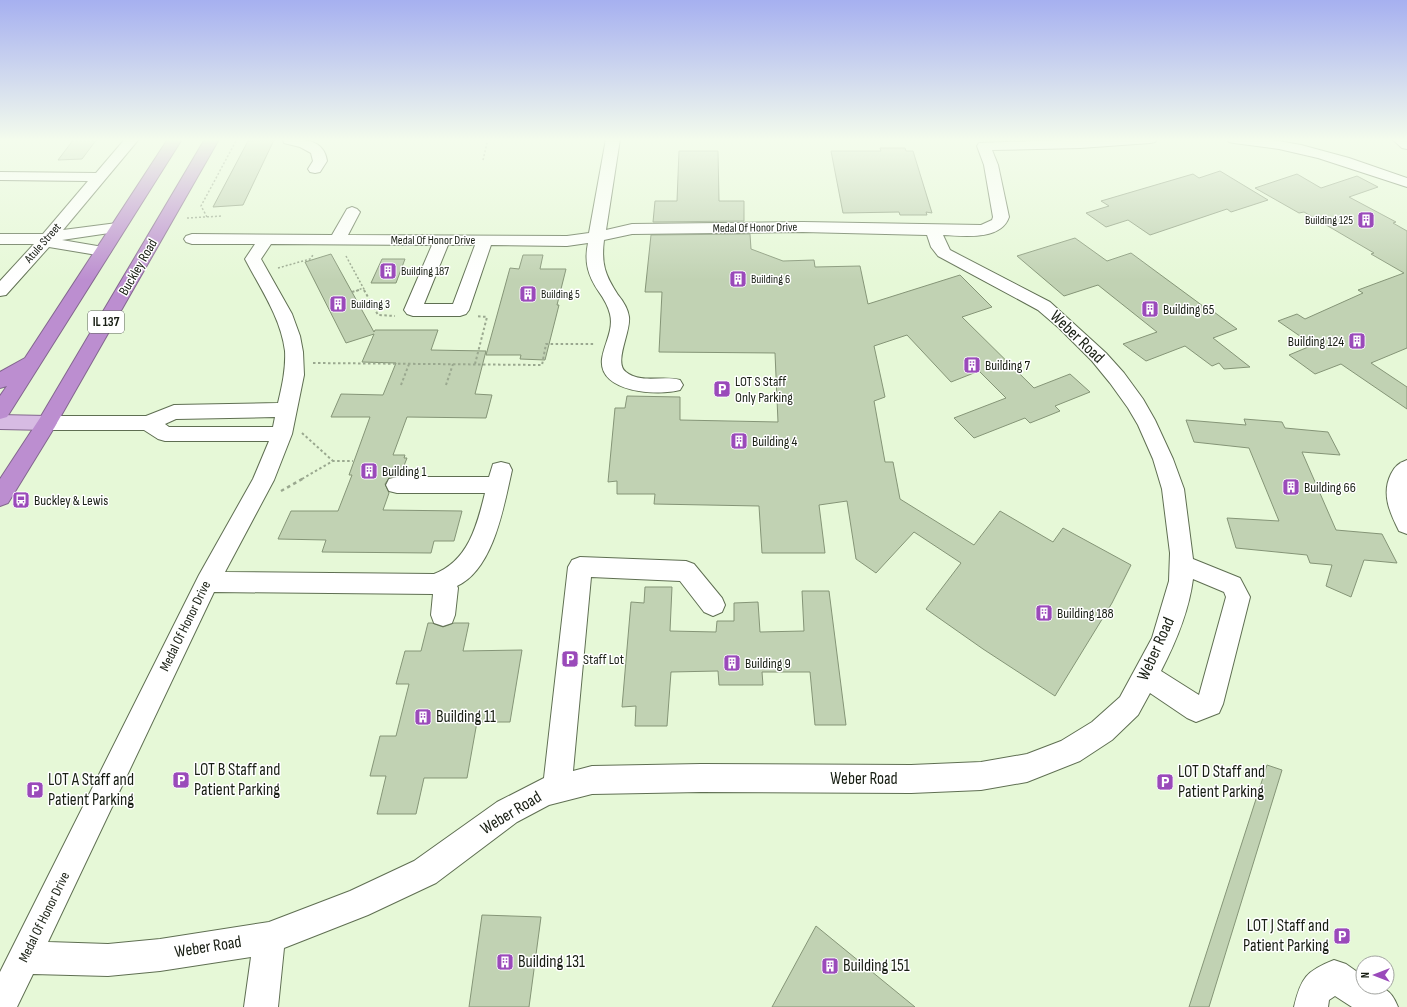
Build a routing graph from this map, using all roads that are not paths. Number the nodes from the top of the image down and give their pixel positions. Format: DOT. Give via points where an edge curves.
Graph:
graph roads {
  1 [pos="93,186"];
  2 [pos="144,186"];
  3 [pos="185,186"];
  4 [pos="606,186"];
  5 [pos="996,186"];
  6 [pos="352,212"];
  7 [pos="117,228"];
  8 [pos="933,230"];
  9 [pos="598,237"];
  10 [pos="192,238"];
  11 [pos="0,239"];
  12 [pos="47,239"];
  13 [pos="266,239"];
  14 [pos="337,240"];
  15 [pos="442,241"];
  16 [pos="485,241"];
  17 [pos="103,251"];
  18 [pos="0,292"];
  19 [pos="34,360"];
  20 [pos="0,381"];
  21 [pos="673,385"];
  22 [pos="287,410"];
  23 [pos="0,412"];
  24 [pos="0,422"];
  25 [pos="47,423"];
  26 [pos="148,423"];
  27 [pos="291,433"];
  28 [pos="1407,468"];
  29 [pos="397,485"];
  30 [pos="0,497"];
  31 [pos="1407,525"];
  32 [pos="1181,564"];
  33 [pos="207,582"];
  34 [pos="443,582"];
  35 [pos="712,605"];
  36 [pos="443,616"];
  37 [pos="1146,675"];
  38 [pos="557,789"];
  39 [pos="269,938"];
  40 [pos="24,958"];
  41 [pos="0,1007"];
  42 [pos="261,1007"];
  43 [pos="1311,1007"];
  44 [pos="1382,1007"];
  1 -- 12 [label="street, Atule Street"];
  2 -- 7 [label="highway, IL 137"];
  3 -- 25 [label="highway, Buckley Road / IL 137"];
  4 -- 9 [label="street"];
  5 -- 8 [label="street, Medal Of Honor Drive" via="1001,217 999,223 984,230"];
  6 -- 14 [label="street"];
  7 -- 12 [label="street" via="65,234"];
  7 -- 17 [label="highway, IL 137"];
  8 -- 9 [label="street, Medal Of Honor Drive" via="803,227 632,229"];
  8 -- 32 [label="street, Weber Road" via="944,253 1044,306 1085,342 1117,378 1148,424 1163,459 1175,496"];
  9 -- 16 [label="street, Medal Of Honor Drive" via="567,242"];
  9 -- 21 [label="street" via="594,254 595,267 620,315 611,361 614,370 618,377 627,382"];
  10 -- 13 [label="street, Medal Of Honor Drive"];
  11 -- 12 [label="street"];
  12 -- 17 [label="street" via="54,244"];
  12 -- 18 [label="street, Atule Street"];
  13 -- 14 [label="street, Medal Of Honor Drive"];
  13 -- 22 [label="street, Medal Of Honor Drive" via="253,259 283,314 291,336 294,375"];
  14 -- 15 [label="street, Medal Of Honor Drive"];
  15 -- 16 [label="street, Medal Of Honor Drive"];
  15 -- 16 [label="street" via="413,310 460,310"];
  17 -- 19 [label="highway, IL 137"];
  19 -- 20 [label="highway"];
  19 -- 23 [label="highway, IL 137"];
  22 -- 26 [label="street" via="174,412"];
  22 -- 27 [label="street, Medal Of Honor Drive"];
  24 -- 25 [label="main road"];
  25 -- 26 [label="street"];
  25 -- 30 [label="highway, Buckley Road / IL 137"];
  26 -- 27 [label="street" via="165,434"];
  27 -- 33 [label="street, Medal Of Honor Drive"];
  28 -- 31 [label="street" via="1401,473 1397,492 1400,510"];
  29 -- 34 [label="street" via="500,478 477,552 463,568"];
  32 -- 37 [label="street, Weber Road" via="1181,581 1172,616 1163,642"];
  32 -- 37 [label="street" via="1232,585 1238,597 1210,704 1196,709"];
  33 -- 34 [label="street"];
  33 -- 40 [label="street, Medal Of Honor Drive"];
  34 -- 36 [label="street" via="446,588"];
  35 -- 38 [label="street" via="686,571 580,567"];
  37 -- 38 [label="street, Weber Road" via="1129,706 1102,730 1070,751 1027,768 981,776 911,779 592,780"];
  38 -- 39 [label="street, Weber Road" via="544,792 507,812 425,872 357,904"];
  39 -- 40 [label="street, Weber Road" via="160,955 108,960"];
  39 -- 42 [label="street"];
  40 -- 41 [label="street, Medal Of Honor Drive"];
  43 -- 44 [label="street" via="1315,990 1334,976"];
}
